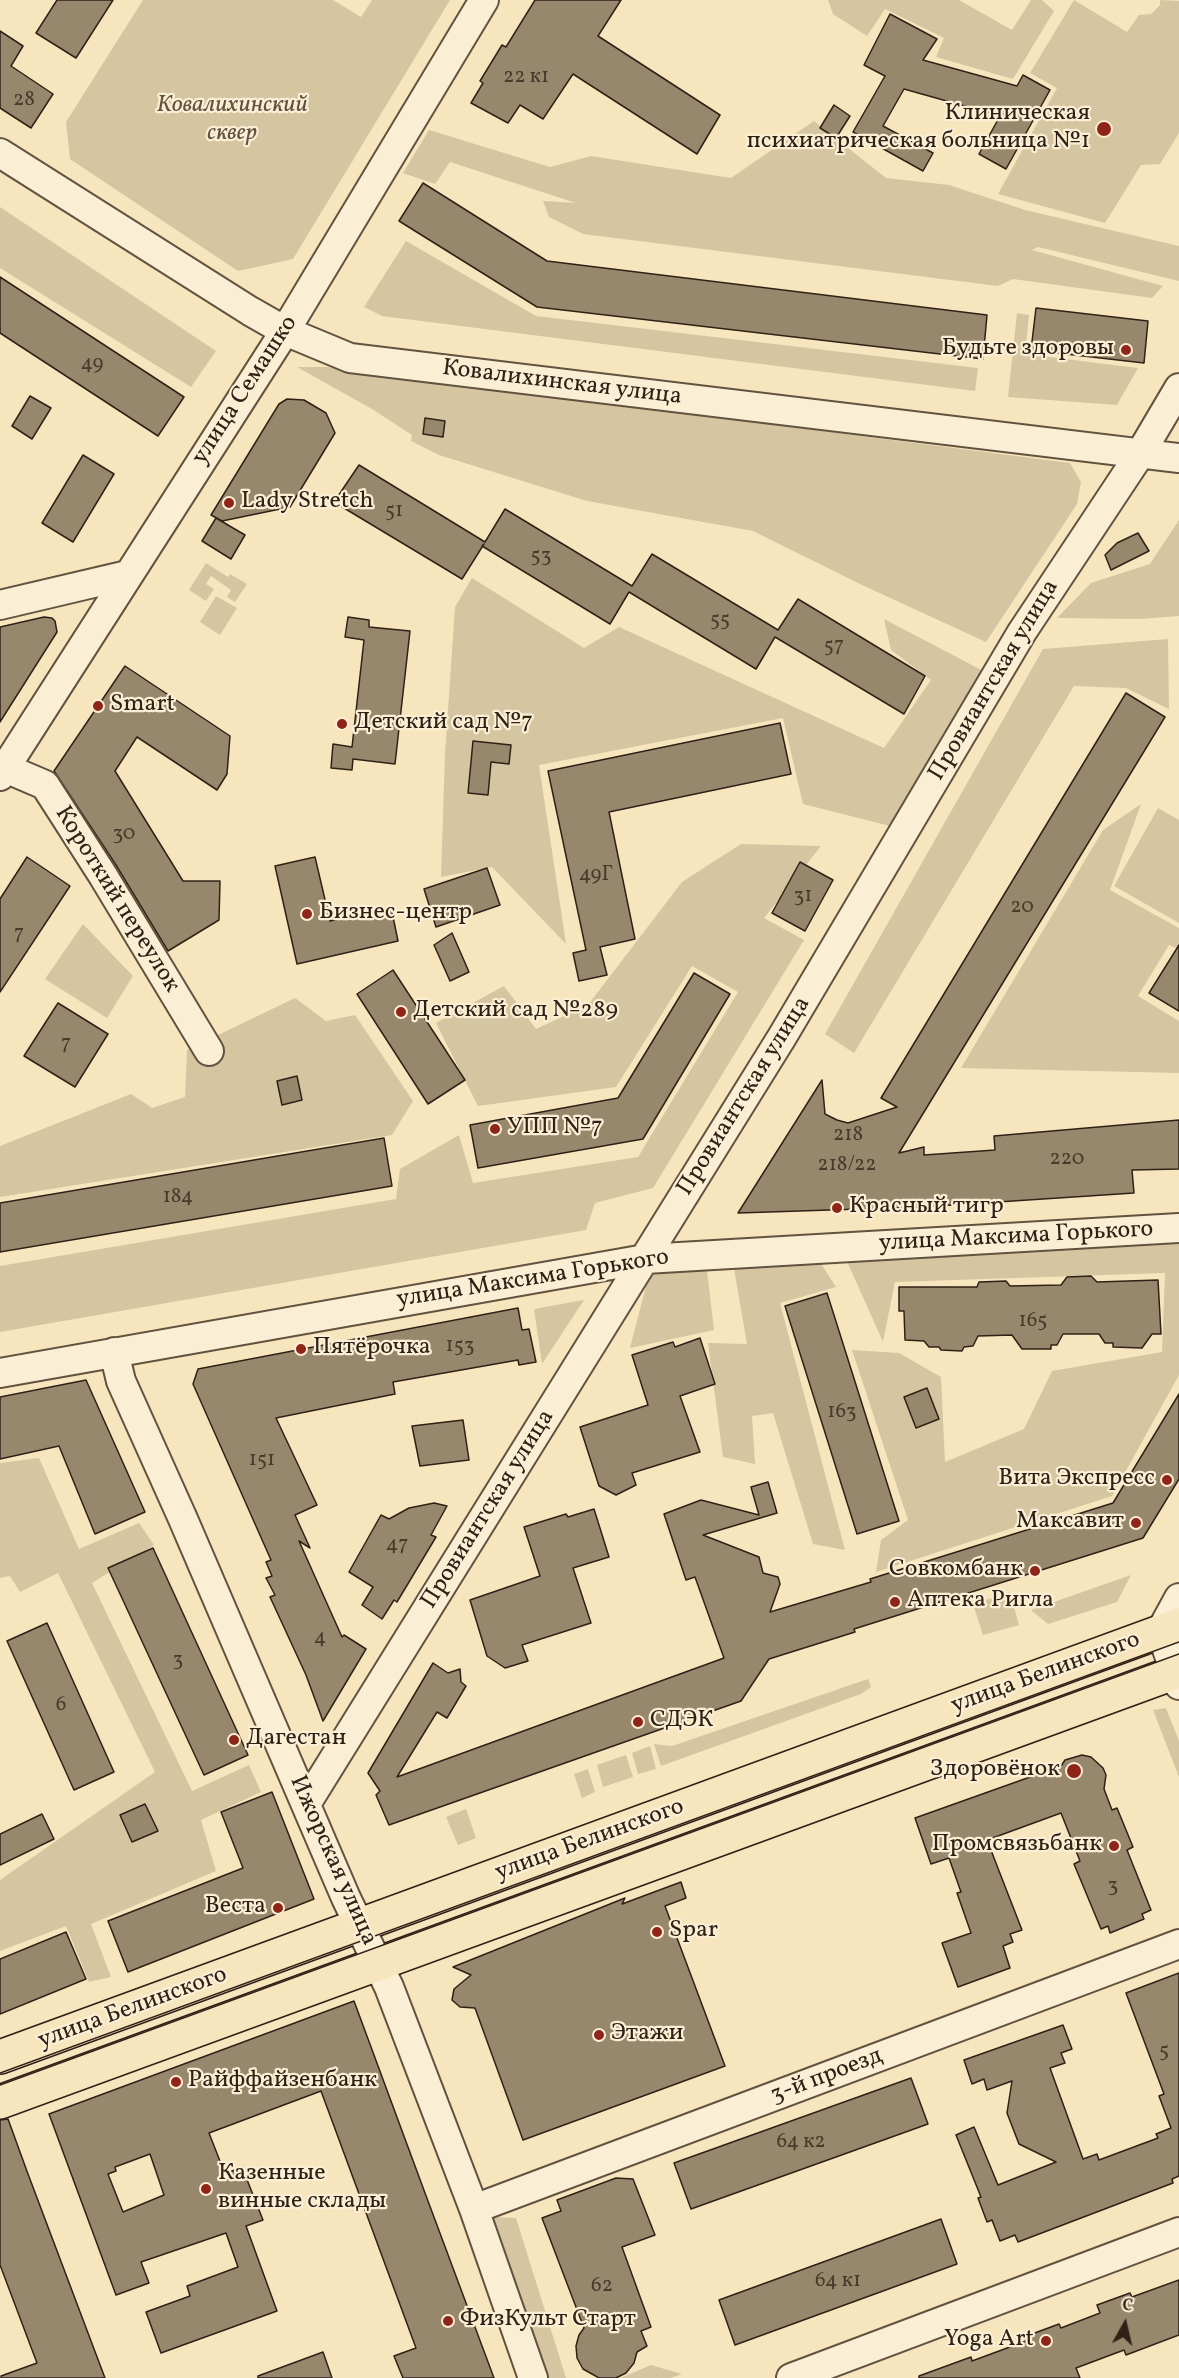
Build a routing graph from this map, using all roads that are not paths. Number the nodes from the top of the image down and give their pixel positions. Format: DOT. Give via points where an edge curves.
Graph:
graph roads {
  1 [pos="484,0"];
  2 [pos="0,153"];
  3 [pos="285,332"];
  4 [pos="1179,388"];
  5 [pos="1140,454"];
  6 [pos="1179,458"];
  7 [pos="127,575"];
  8 [pos="0,605"];
  9 [pos="3,772"];
  10 [pos="209,1051"];
  11 [pos="1179,1228"];
  12 [pos="645,1259"];
  13 [pos="114,1352"];
  14 [pos="0,1373"];
  15 [pos="1179,1598"];
  16 [pos="1170,1628"];
  17 [pos="1178,1676"];
  18 [pos="306,1803"];
  19 [pos="359,1926"];
  20 [pos="1179,1944"];
  21 [pos="378,1962"];
  22 [pos="0,2057"];
  23 [pos="0,2102"];
  24 [pos="474,2209"];
  25 [pos="1179,2232"];
  26 [pos="533,2378"];
  27 [pos="791,2378"];
  1 -- 3 [label="street, улица Семашко"];
  2 -- 3 [label="street, Ковалихинская улица"];
  3 -- 5 [label="street, Ковалихинская улица" via="350,358"];
  3 -- 7 [label="street, улица Семашко"];
  4 -- 5 [label="street, Провиантская улица"];
  5 -- 6 [label="street, Ковалихинская улица"];
  5 -- 12 [label="street, Провиантская улица" via="1022,632 782,1037"];
  7 -- 8 [label="street"];
  7 -- 9 [label="street, улица Семашко"];
  9 -- 10 [label="street, Короткий переулок" via="45,786"];
  11 -- 12 [label="street, улица Максима Горького"];
  12 -- 13 [label="street, улица Максима Горького"];
  12 -- 18 [label="street, Провиантская улица"];
  13 -- 14 [label="street, улица Максима Горького"];
  13 -- 18 [label="street, Ижорская улица" via="121,1381"];
  15 -- 16 [label="street"];
  16 -- 17 [label="street"];
  16 -- 19 [label="main road, улица Белинского"];
  17 -- 21 [label="main road, улица Белинского"];
  18 -- 19 [label="street, Ижорская улица"];
  19 -- 21 [label="street, Ижорская улица"];
  19 -- 22 [label="main road, улица Белинского"];
  20 -- 24 [label="street, 3-й проезд"];
  21 -- 23 [label="main road, улица Белинского"];
  21 -- 24 [label="street, Ижорская улица"];
  24 -- 26 [label="street, Ижорская улица"];
  25 -- 27 [label="street"];
}
